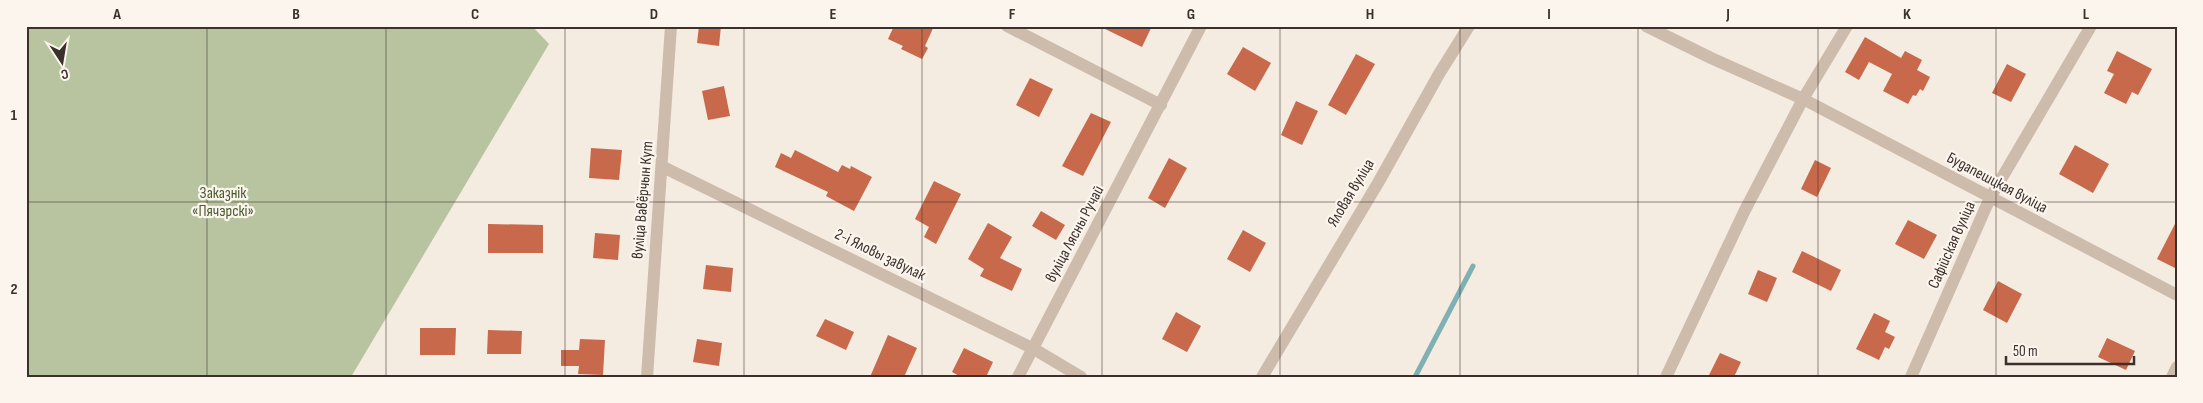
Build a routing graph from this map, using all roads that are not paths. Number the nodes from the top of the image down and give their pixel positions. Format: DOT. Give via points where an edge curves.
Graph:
graph roads {
  1 [pos="671,26"];
  2 [pos="1007,26"];
  3 [pos="1201,26"];
  4 [pos="1469,26"];
  5 [pos="1646,26"];
  6 [pos="1847,26"];
  7 [pos="2091,26"];
  8 [pos="1803,99"];
  9 [pos="1160,106"];
  10 [pos="663,167"];
  11 [pos="1990,198"];
  12 [pos="2177,294"];
  13 [pos="1034,349"];
  14 [pos="2177,367"];
  15 [pos="647,377"];
  16 [pos="1018,377"];
  17 [pos="1081,377"];
  18 [pos="1262,377"];
  19 [pos="1666,377"];
  20 [pos="1911,377"];
  21 [pos="2172,377"];
  1 -- 10 [label="street, вуліца Вавёрчын Кут"];
  2 -- 9 [label="street"];
  3 -- 9 [label="street, вуліца Лясны Ручай"];
  4 -- 18 [label="street, Яловая вуліца"];
  5 -- 8 [label="street, Будапешцкая вуліца"];
  6 -- 8 [label="street"];
  7 -- 11 [label="street, Сафійская вуліца"];
  8 -- 11 [label="street, Будапешцкая вуліца"];
  8 -- 19 [label="street" via="1745,210"];
  9 -- 13 [label="street, вуліца Лясны Ручай"];
  10 -- 13 [label="street, 2-і Яловы завулак"];
  10 -- 15 [label="street, вуліца Вавёрчын Кут"];
  11 -- 12 [label="street, Будапешцкая вуліца"];
  11 -- 20 [label="street, Сафійская вуліца"];
  13 -- 16 [label="street, вуліца Лясны Ручай"];
  13 -- 17 [label="street, 2-і Яловы завулак"];
  14 -- 21 [label="street"];
}
